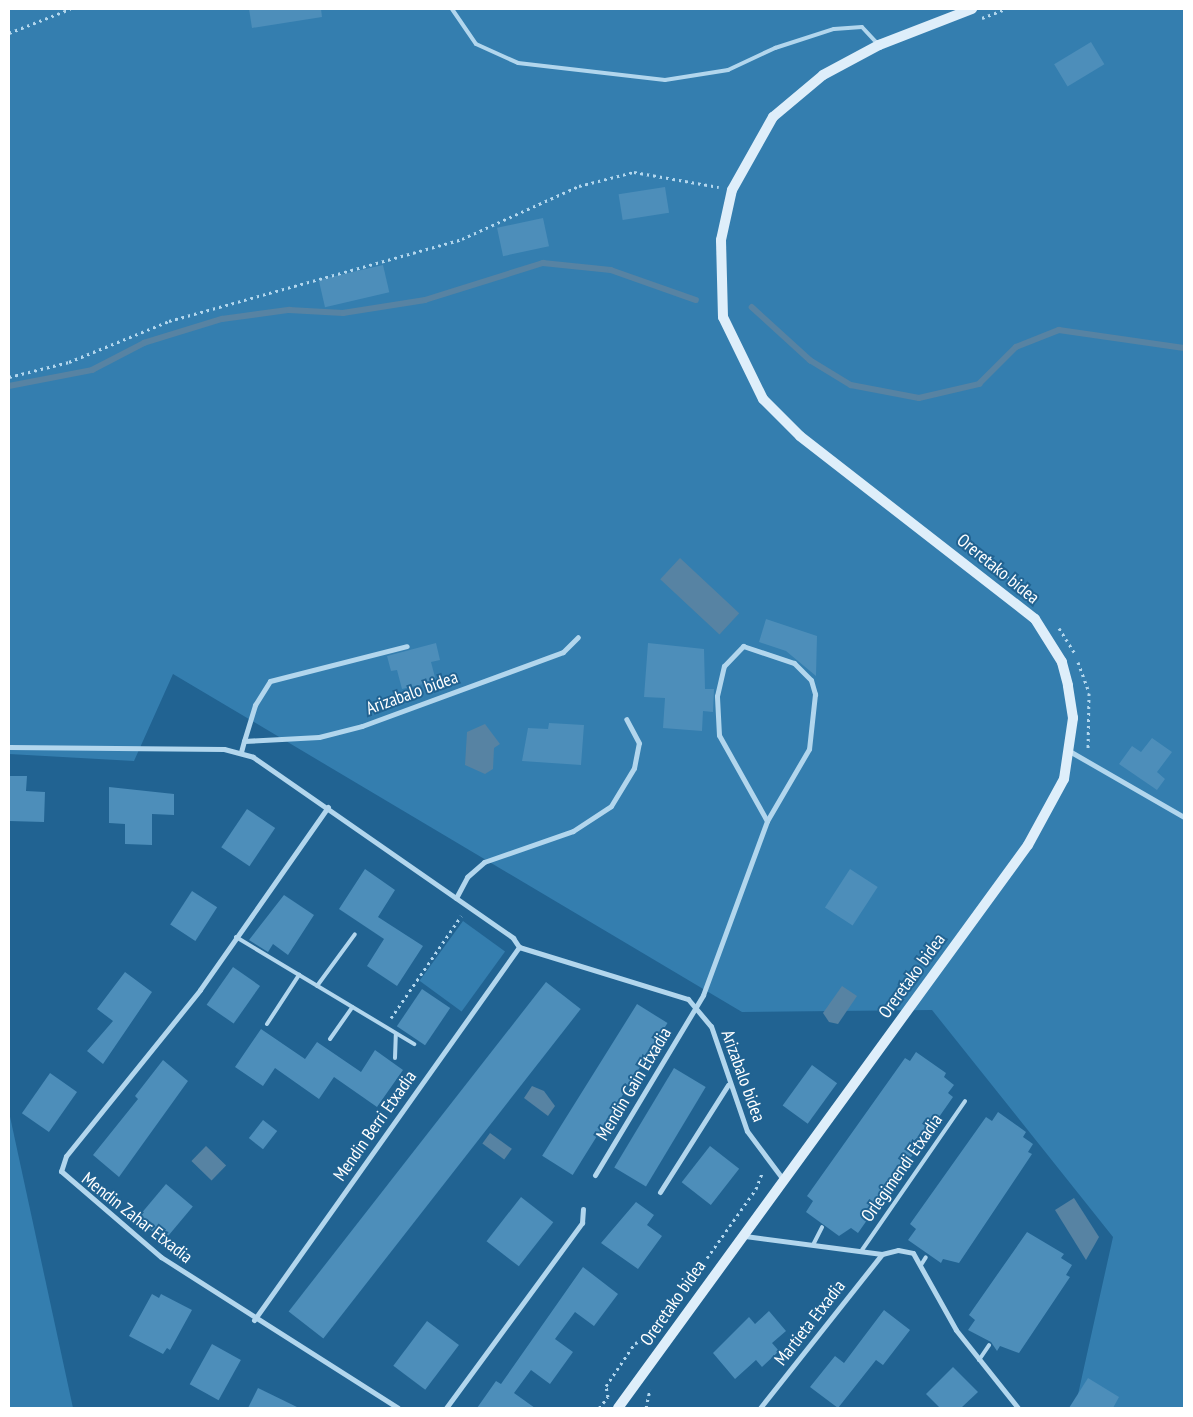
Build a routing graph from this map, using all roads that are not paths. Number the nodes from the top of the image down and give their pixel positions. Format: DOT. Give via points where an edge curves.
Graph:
graph roads {
  1 [pos="452,9"];
  2 [pos="972,9"];
  3 [pos="880,45"];
  4 [pos="578,637"];
  5 [pos="407,646"];
  6 [pos="626,720"];
  7 [pos="244,742"];
  8 [pos="9,747"];
  9 [pos="241,752"];
  10 [pos="1071,752"];
  11 [pos="328,807"];
  12 [pos="1184,817"];
  13 [pos="767,821"];
  14 [pos="456,898"];
  15 [pos="355,934"];
  16 [pos="236,937"];
  17 [pos="519,947"];
  18 [pos="299,975"];
  19 [pos="318,986"];
  20 [pos="352,1007"];
  21 [pos="696,1008"];
  22 [pos="267,1024"];
  23 [pos="396,1034"];
  24 [pos="330,1039"];
  25 [pos="414,1044"];
  26 [pos="395,1058"];
  27 [pos="728,1085"];
  28 [pos="965,1101"];
  29 [pos="596,1175"];
  30 [pos="782,1178"];
  31 [pos="660,1192"];
  32 [pos="583,1209"];
  33 [pos="822,1227"];
  34 [pos="742,1235"];
  35 [pos="814,1245"];
  36 [pos="862,1250"];
  37 [pos="882,1254"];
  38 [pos="926,1257"];
  39 [pos="921,1265"];
  40 [pos="254,1320"];
  41 [pos="989,1345"];
  42 [pos="979,1360"];
  43 [pos="398,1408"];
  44 [pos="446,1408"];
  45 [pos="618,1408"];
  46 [pos="760,1408"];
  47 [pos="1018,1408"];
  1 -- 3 [label="lane" via="476,44 518,63 665,80 728,70 775,48 834,30 862,27"];
  2 -- 3 [label="main road, Oreretako bidea"];
  3 -- 10 [label="main road, Oreretako bidea" via="823,75 773,117 732,190 721,240 723,317 763,399 800,436 1034,619 1062,662 1068,686"];
  4 -- 7 [label="street, Arizabalo bidea" via="562,652 362,726 319,737"];
  5 -- 7 [label="street" via="270,681 255,705"];
  6 -- 14 [label="street" via="640,744 630,777 611,806 573,831 484,862 468,877"];
  7 -- 9 [label="street"];
  8 -- 9 [label="street"];
  9 -- 11 [label="street, Arizabalo bidea"];
  10 -- 12 [label="street"];
  10 -- 30 [label="main road, Oreretako bidea" via="1056,801 1028,844"];
  11 -- 14 [label="street, Arizabalo bidea"];
  11 -- 16 [label="street, Mendin Zahar Etxadia"];
  13 -- 13 [label="street" via="809,749 815,694 811,680 794,663 743,646 724,666 718,696 719,735"];
  13 -- 21 [label="street"];
  14 -- 17 [label="street, Arizabalo bidea" via="513,938"];
  15 -- 19 [label="lane"];
  16 -- 18 [label="lane"];
  16 -- 40 [label="street, Mendin Zahar Etxadia" via="200,990 66,1156 61,1171 161,1257"];
  17 -- 21 [label="street, Arizabalo bidea" via="674,992"];
  17 -- 40 [label="street, Mendin Berri Etxadia"];
  18 -- 19 [label="lane"];
  18 -- 22 [label="lane"];
  19 -- 20 [label="lane"];
  20 -- 23 [label="lane"];
  20 -- 24 [label="lane"];
  21 -- 27 [label="street, Arizabalo bidea" via="711,1026"];
  21 -- 29 [label="street, Mendin Gain Etxadia"];
  23 -- 25 [label="lane"];
  23 -- 26 [label="lane"];
  27 -- 30 [label="street, Arizabalo bidea" via="747,1131"];
  27 -- 31 [label="street"];
  28 -- 36 [label="lane, Orlegimendi Etxadia"];
  30 -- 34 [label="main road, Oreretako bidea"];
  32 -- 44 [label="street" via="582,1223"];
  33 -- 35 [label="lane"];
  34 -- 35 [label="street"];
  34 -- 45 [label="main road, Oreretako bidea"];
  35 -- 36 [label="street"];
  36 -- 37 [label="street"];
  37 -- 39 [label="street" via="898,1250 913,1253"];
  37 -- 46 [label="street, Martieta Etxadia"];
  38 -- 39 [label="lane"];
  39 -- 42 [label="street" via="956,1330"];
  40 -- 43 [label="street, Mendin Zahar Etxadia"];
  41 -- 42 [label="lane"];
  42 -- 47 [label="street"];
}
